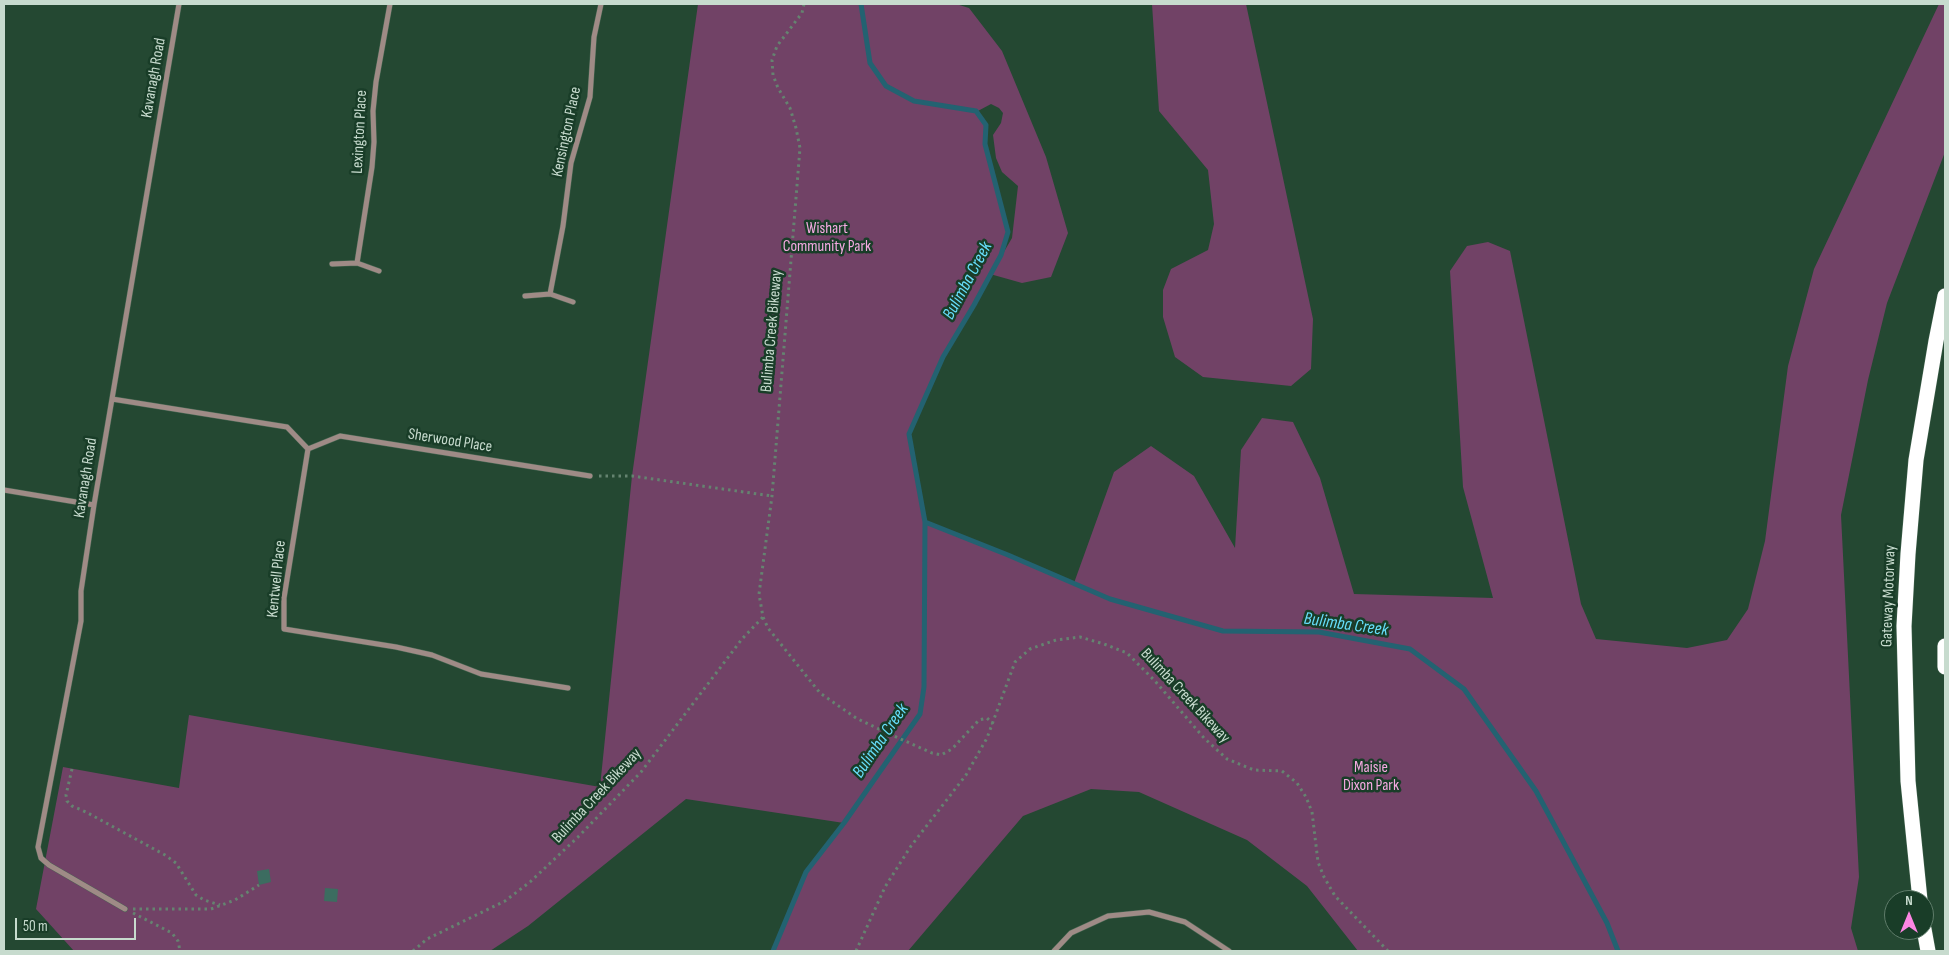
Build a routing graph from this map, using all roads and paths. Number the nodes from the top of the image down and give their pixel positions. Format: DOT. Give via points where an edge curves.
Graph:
graph roads {
  1 [pos="179,4"];
  2 [pos="390,4"];
  3 [pos="600,4"];
  4 [pos="804,4"];
  5 [pos="357,263"];
  6 [pos="332,264"];
  7 [pos="379,271"];
  8 [pos="550,294"];
  9 [pos="525,296"];
  10 [pos="1945,296"];
  11 [pos="573,302"];
  12 [pos="112,399"];
  13 [pos="308,449"];
  14 [pos="590,476"];
  15 [pos="4,490"];
  16 [pos="772,496"];
  17 [pos="94,505"];
  18 [pos="763,617"];
  19 [pos="1945,646"];
  20 [pos="1945,667"];
  21 [pos="568,688"];
  22 [pos="993,724"];
  23 [pos="72,769"];
  24 [pos="259,885"];
  25 [pos="1919,890"];
  26 [pos="220,905"];
  27 [pos="125,909"];
  28 [pos="180,951"];
  29 [pos="414,951"];
  30 [pos="856,951"];
  31 [pos="1054,951"];
  32 [pos="1228,951"];
  33 [pos="1388,951"];
  1 -- 12 [label="street, Kavanagh Road"];
  2 -- 5 [label="street, Lexington Place" via="376,82 372,167"];
  3 -- 8 [label="street, Kensington Place" via="590,97 571,163"];
  4 -- 16 [label="path, Bulimba Creek Bikeway" via="802,13 777,46 772,60 773,75 790,108 800,148"];
  5 -- 6 [label="street"];
  5 -- 7 [label="street"];
  8 -- 9 [label="street"];
  8 -- 11 [label="street"];
  10 -- 25 [label="highway, Gateway Motorway" via="1916,460 1904,626 1908,781"];
  12 -- 13 [label="street" via="287,427"];
  12 -- 17 [label="street, Kavanagh Road"];
  13 -- 14 [label="street, Sherwood Place" via="340,436"];
  13 -- 21 [label="street, Kentwell Place" via="284,598 284,629 396,647 432,655 481,674"];
  14 -- 16 [label="path" via="632,476"];
  15 -- 17 [label="street"];
  16 -- 18 [label="path, Bulimba Creek Bikeway" via="760,594"];
  17 -- 27 [label="street, Kavanagh Road" via="81,591 81,621 38,847 41,858 49,864"];
  18 -- 22 [label="path, Bulimba Creek Bikeway" via="768,628 820,693 856,718 932,754 941,755 952,749 979,720 986,718"];
  18 -- 29 [label="path, Bulimba Creek Bikeway" via="641,772 578,837 505,901 427,940"];
  19 -- 20 [label="highway"];
  22 -- 30 [label="path, Bulimba Creek Bikeway" via="966,775 911,846 885,887"];
  22 -- 33 [label="path, Bulimba Creek Bikeway" via="1015,662 1030,649 1056,640 1080,637 1127,653 1227,759 1254,770 1282,771 1297,783 1312,812 1318,862 1324,877 1335,896"];
  23 -- 26 [label="path" via="66,795 72,806 165,855 176,863 196,895"];
  24 -- 26 [label="path"];
  26 -- 27 [label="path" via="204,910"];
  27 -- 28 [label="path" via="172,932"];
  31 -- 32 [label="street" via="1071,933 1108,916 1149,912 1185,922"];
}
